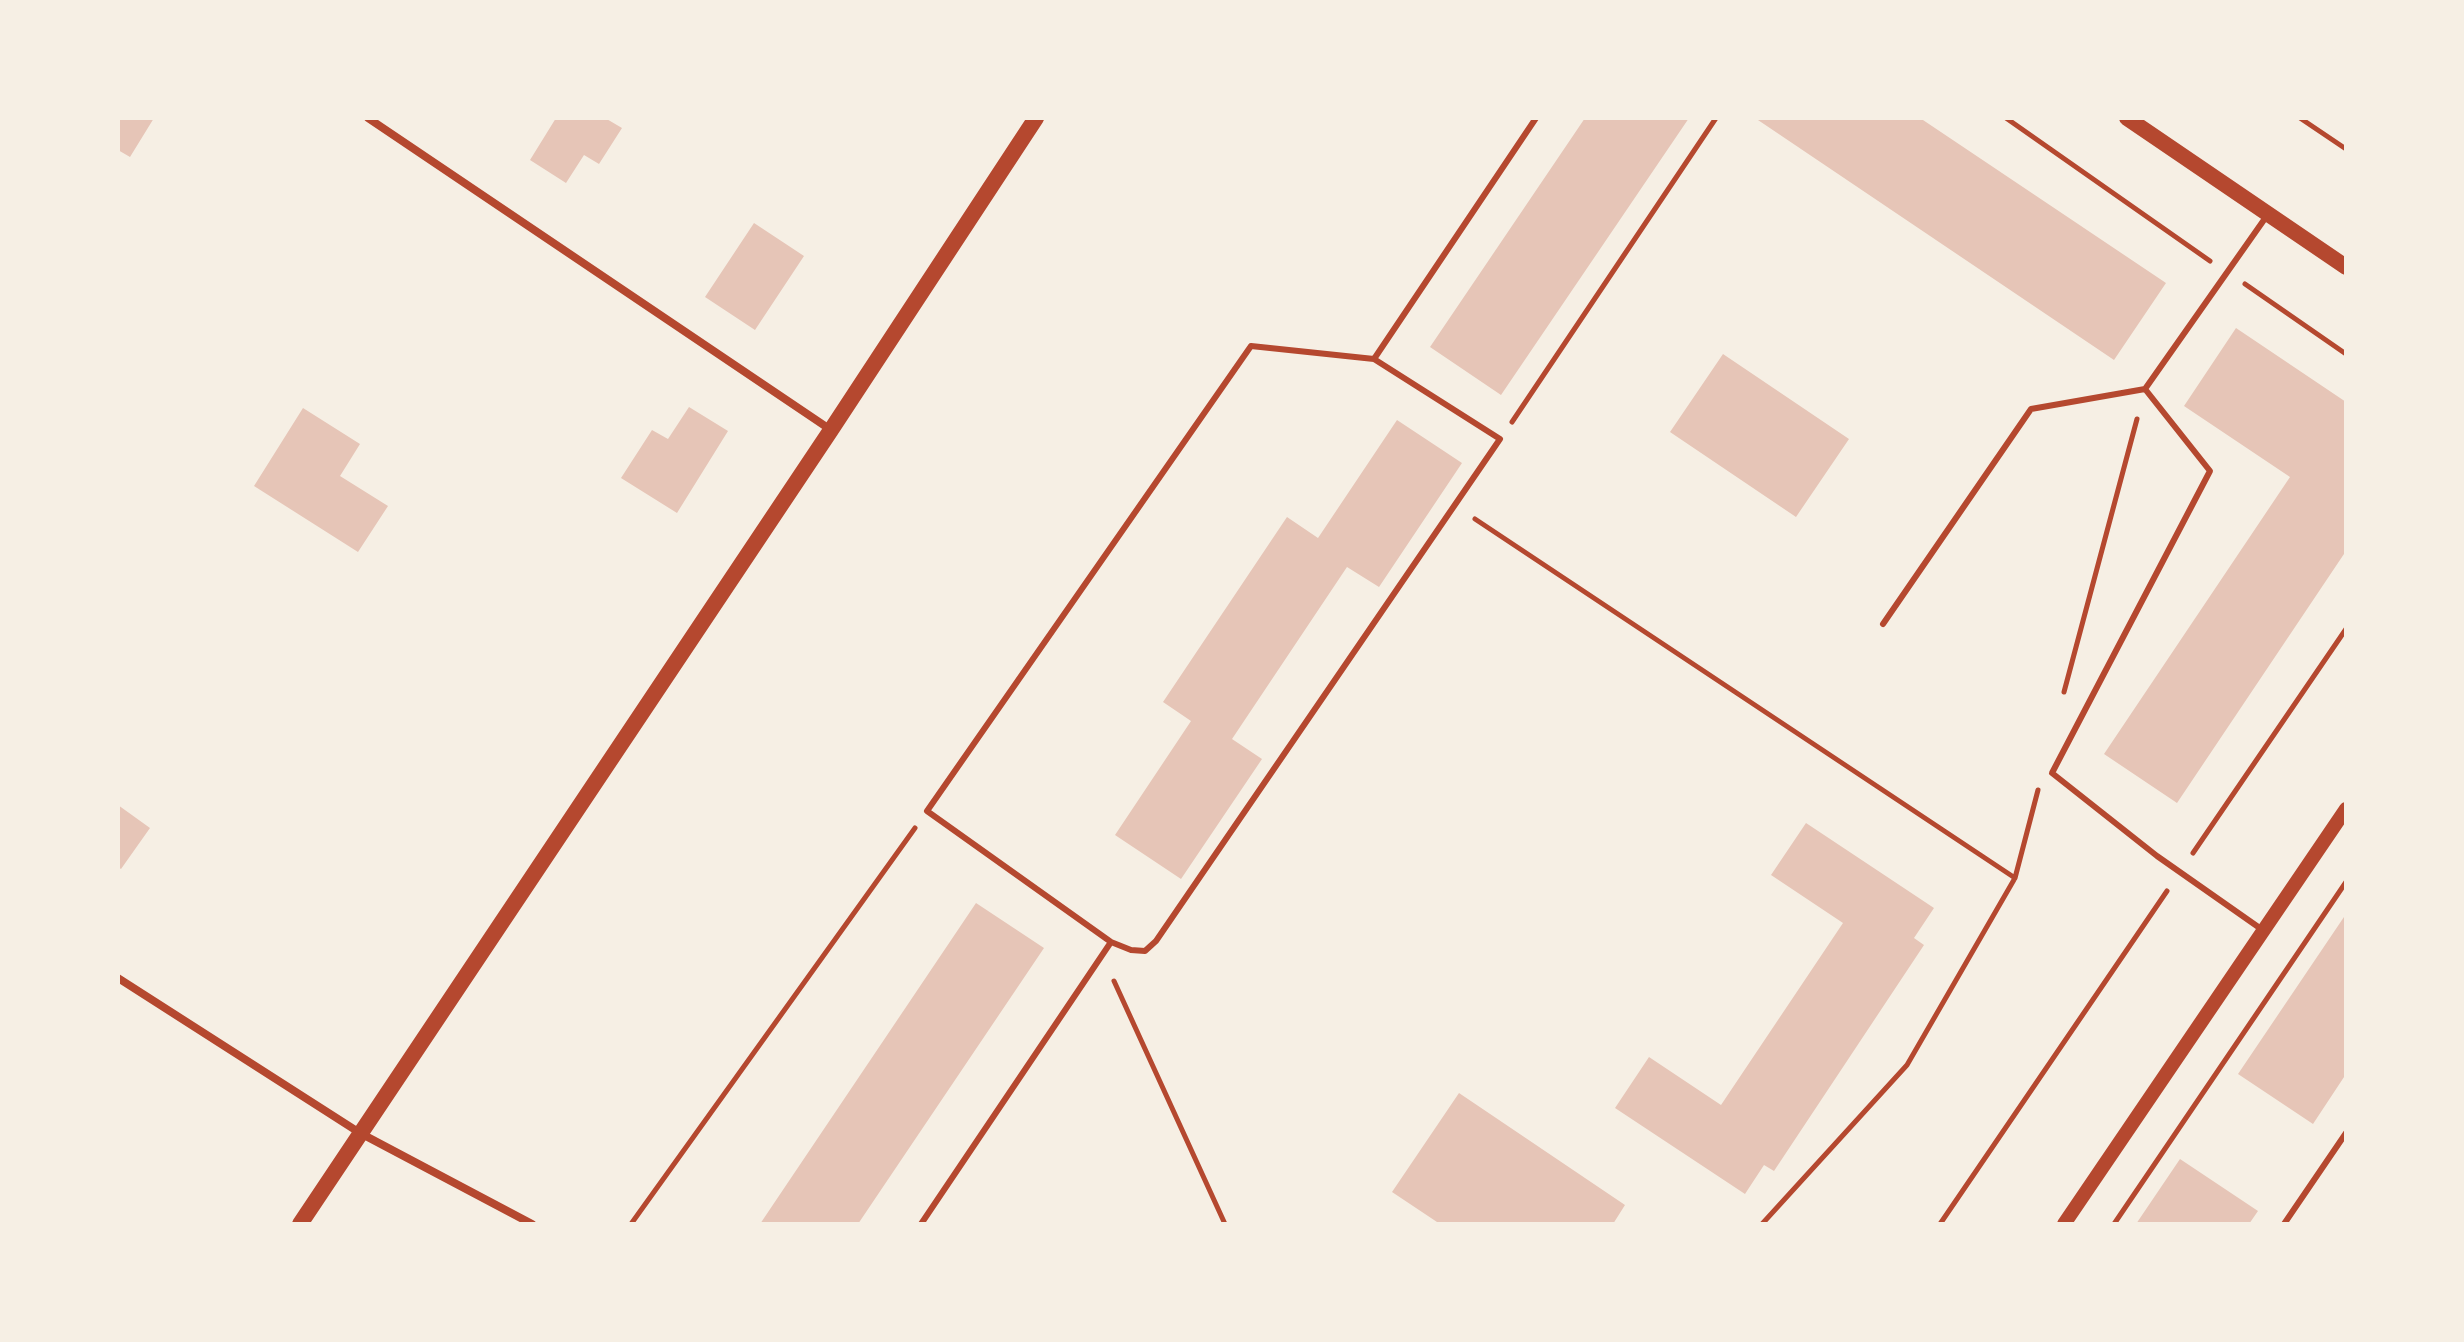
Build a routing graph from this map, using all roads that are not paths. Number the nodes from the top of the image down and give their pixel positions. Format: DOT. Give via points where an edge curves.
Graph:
graph roads {
  1 [pos="368,118"];
  2 [pos="1036,118"];
  3 [pos="1536,118"];
  4 [pos="2127,118"];
  5 [pos="2268,214"];
  6 [pos="2346,267"];
  7 [pos="1374,359"];
  8 [pos="2145,389"];
  9 [pos="831,430"];
  10 [pos="1883,624"];
  11 [pos="2345,813"];
  12 [pos="2264,931"];
  13 [pos="1111,942"];
  14 [pos="118,978"];
  15 [pos="360,1133"];
  16 [pos="2346,1133"];
  17 [pos="300,1224"];
  18 [pos="532,1224"];
  19 [pos="921,1224"];
  20 [pos="2064,1224"];
  21 [pos="2284,1224"];
  1 -- 9 [label="street"];
  2 -- 9 [label="main road"];
  3 -- 7 [label="lane"];
  4 -- 5 [label="main road"];
  5 -- 6 [label="main road"];
  5 -- 8 [label="lane"];
  7 -- 13 [label="lane" via="1500,439 1156,941 1145,951"];
  7 -- 13 [label="lane" via="1251,346 927,811"];
  8 -- 10 [label="lane" via="2031,409"];
  8 -- 12 [label="lane" via="2210,471 2052,773"];
  9 -- 15 [label="main road"];
  11 -- 12 [label="street"];
  12 -- 20 [label="street"];
  13 -- 19 [label="lane"];
  14 -- 15 [label="street"];
  15 -- 17 [label="main road"];
  15 -- 18 [label="street"];
  16 -- 21 [label="lane"];
}
